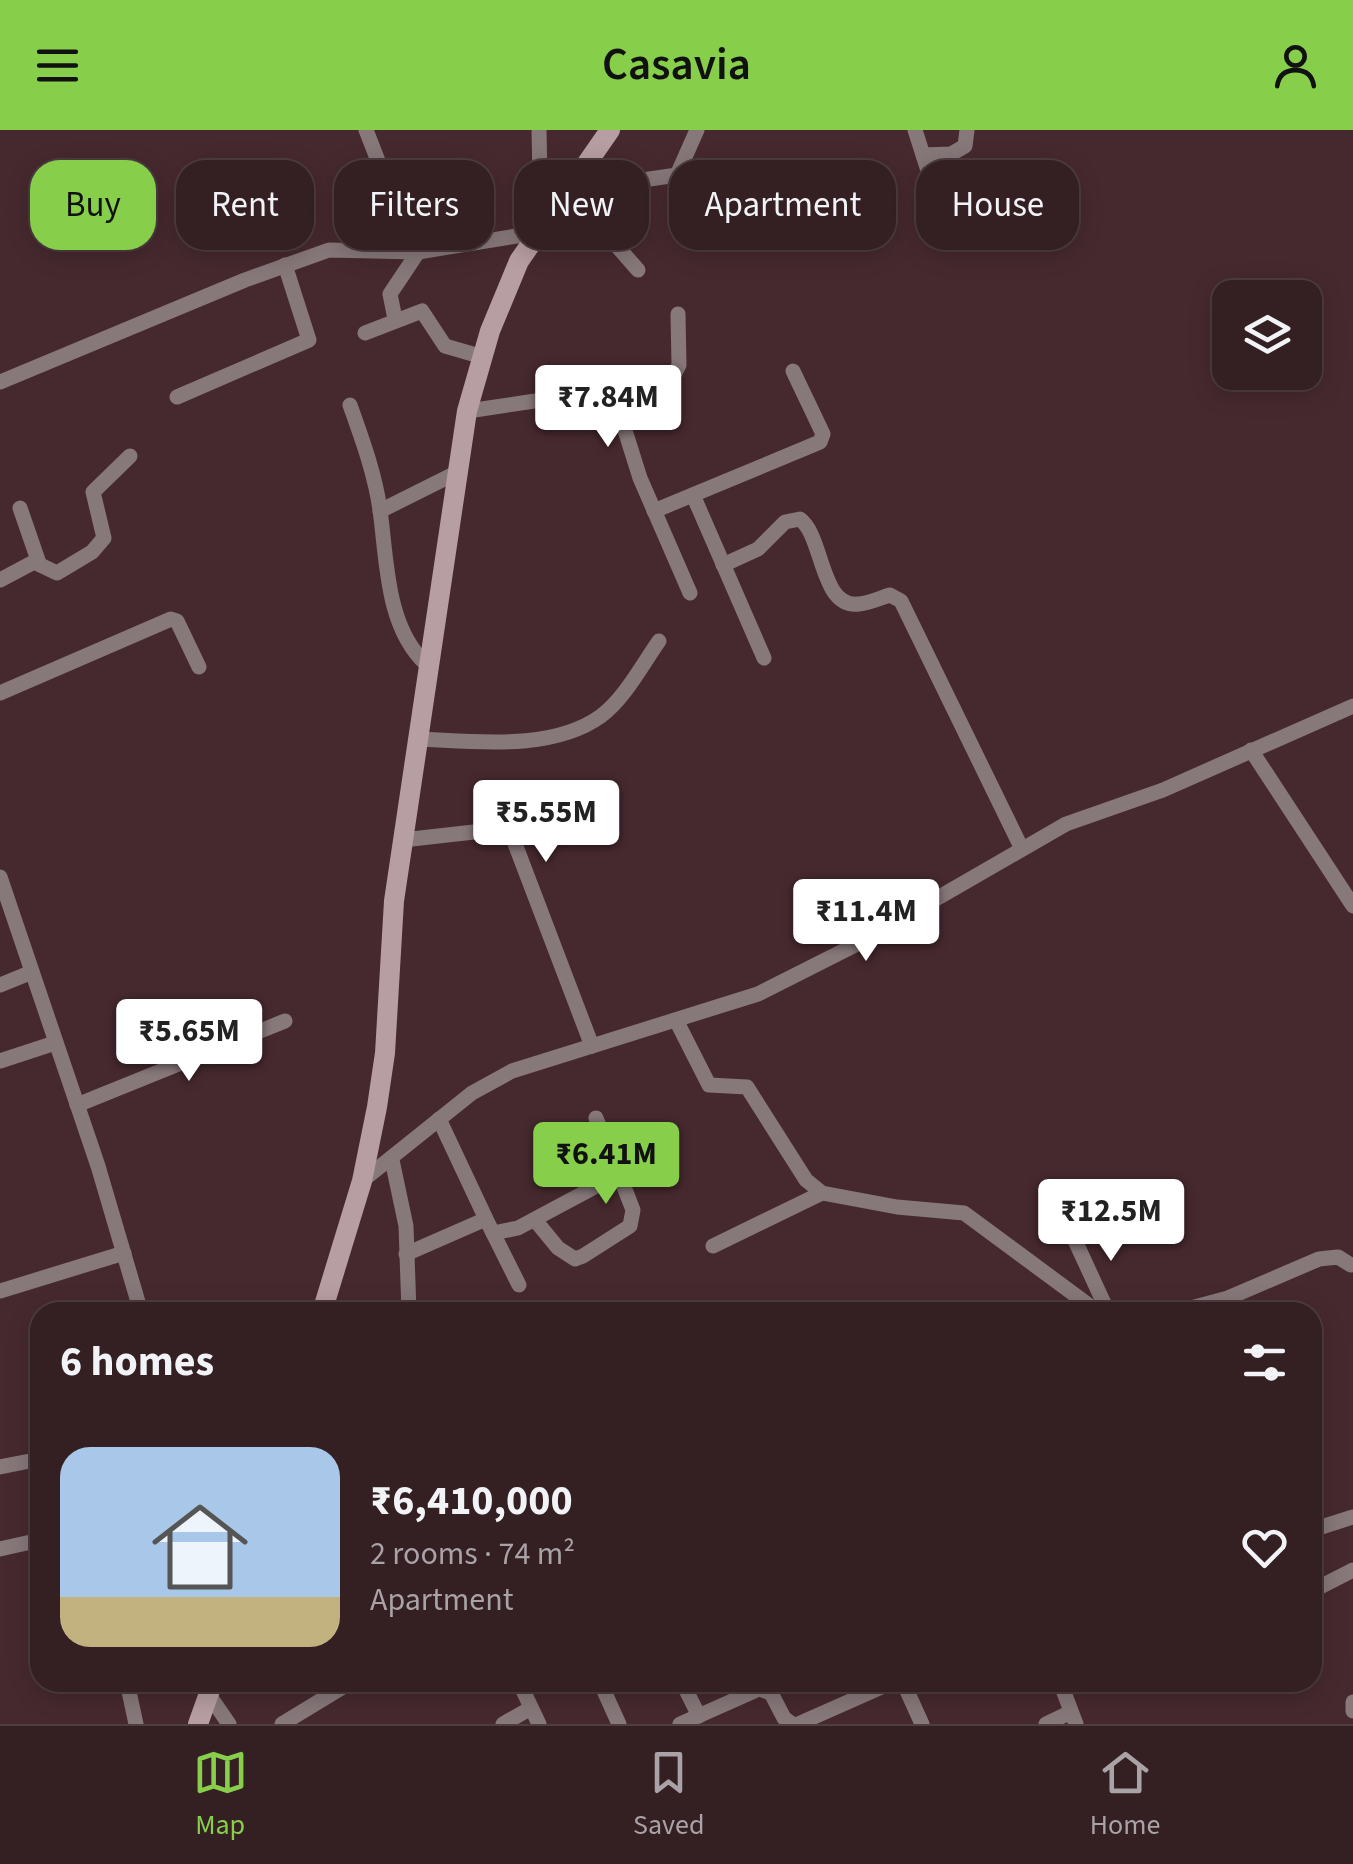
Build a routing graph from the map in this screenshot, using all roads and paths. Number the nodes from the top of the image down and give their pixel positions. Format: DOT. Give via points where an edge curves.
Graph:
graph roads {
  1 [pos="366,130"];
  2 [pos="539,130"];
  3 [pos="610,130"];
  4 [pos="915,130"];
  5 [pos="967,130"];
  6 [pos="695,131"];
  7 [pos="923,155"];
  8 [pos="378,160"];
  9 [pos="540,160"];
  10 [pos="588,160"];
  11 [pos="925,160"];
  12 [pos="649,180"];
  13 [pos="514,230"];
  14 [pos="334,250"];
  15 [pos="392,250"];
  16 [pos="527,250"];
  17 [pos="620,250"];
  18 [pos="418,252"];
  19 [pos="286,265"];
  20 [pos="638,270"];
  21 [pos="678,314"];
  22 [pos="395,319"];
  23 [pos="365,334"];
  24 [pos="483,357"];
  25 [pos="793,371"];
  26 [pos="0,382"];
  27 [pos="609,394"];
  28 [pos="177,397"];
  29 [pos="350,405"];
  30 [pos="468,410"];
  31 [pos="130,456"];
  32 [pos="456,473"];
  33 [pos="693,495"];
  34 [pos="20,508"];
  35 [pos="380,511"];
  36 [pos="654,511"];
  37 [pos="39,563"];
  38 [pos="723,565"];
  39 [pos="0,580"];
  40 [pos="690,593"];
  41 [pos="659,641"];
  42 [pos="764,658"];
  43 [pos="426,664"];
  44 [pos="199,668"];
  45 [pos="0,693"];
  46 [pos="1353,706"];
  47 [pos="416,739"];
  48 [pos="1251,750"];
  49 [pos="403,840"];
  50 [pos="1021,846"];
  51 [pos="0,877"];
  52 [pos="1353,906"];
  53 [pos="32,972"];
  54 [pos="0,985"];
  55 [pos="285,1022"];
  56 [pos="677,1022"];
  57 [pos="55,1043"];
  58 [pos="592,1046"];
  59 [pos="0,1061"];
  60 [pos="77,1105"];
  61 [pos="596,1118"];
  62 [pos="440,1119"];
  63 [pos="392,1160"];
  64 [pos="618,1174"];
  65 [pos="362,1180"];
  66 [pos="822,1193"];
  67 [pos="535,1220"];
  68 [pos="489,1226"];
  69 [pos="1072,1234"];
  70 [pos="713,1246"];
  71 [pos="124,1253"];
  72 [pos="406,1254"];
  73 [pos="1351,1265"];
  74 [pos="518,1285"];
  75 [pos="0,1291"];
  76 [pos="138,1302"];
  77 [pos="325,1302"];
  78 [pos="408,1302"];
  79 [pos="1085,1302"];
  80 [pos="1103,1302"];
  81 [pos="1213,1302"];
  82 [pos="30,1461"];
  83 [pos="0,1466"];
  84 [pos="1353,1517"];
  85 [pos="1322,1527"];
  86 [pos="30,1542"];
  87 [pos="0,1549"];
  88 [pos="1353,1570"];
  89 [pos="1322,1586"];
  90 [pos="130,1692"];
  91 [pos="210,1692"];
  92 [pos="213,1692"];
  93 [pos="335,1692"];
  94 [pos="524,1692"];
  95 [pos="605,1692"];
  96 [pos="687,1692"];
  97 [pos="758,1692"];
  98 [pos="768,1692"];
  99 [pos="870,1692"];
  100 [pos="908,1692"];
  101 [pos="1064,1692"];
  102 [pos="1353,1702"];
  103 [pos="531,1708"];
  104 [pos="1353,1711"];
  105 [pos="698,1716"];
  106 [pos="1074,1718"];
  107 [pos="136,1724"];
  108 [pos="198,1724"];
  109 [pos="230,1724"];
  110 [pos="282,1724"];
  111 [pos="503,1724"];
  112 [pos="538,1724"];
  113 [pos="619,1724"];
  114 [pos="680,1724"];
  115 [pos="795,1724"];
  116 [pos="922,1724"];
  117 [pos="1046,1724"];
  1 -- 8 [label="street"];
  2 -- 9 [label="street"];
  3 -- 10 [label="street"];
  4 -- 7 [label="street"];
  5 -- 7 [label="street" via="966,146 958,152"];
  6 -- 12 [label="street" via="677,176"];
  7 -- 11 [label="street"];
  13 -- 18 [label="street"];
  14 -- 19 [label="street"];
  15 -- 18 [label="street"];
  16 -- 24 [label="street" via="507,285"];
  17 -- 20 [label="street"];
  18 -- 22 [label="street" via="390,294"];
  19 -- 26 [label="street"];
  19 -- 28 [label="street" via="309,340"];
  21 -- 27 [label="street" via="675,373"];
  22 -- 23 [label="street"];
  22 -- 24 [label="street" via="422,311 445,346"];
  24 -- 30 [label="street"];
  25 -- 33 [label="street" via="823,434 820,442"];
  27 -- 30 [label="street"];
  27 -- 36 [label="street"];
  29 -- 35 [label="street"];
  30 -- 32 [label="street"];
  31 -- 37 [label="street" via="93,492 102,543 57,574"];
  32 -- 35 [label="street"];
  32 -- 43 [label="street"];
  33 -- 36 [label="street"];
  33 -- 38 [label="street"];
  34 -- 37 [label="street"];
  35 -- 43 [label="street" via="390,590 405,638"];
  36 -- 40 [label="street"];
  37 -- 39 [label="street"];
  38 -- 42 [label="street"];
  38 -- 50 [label="street" via="758,549 785,522 800,519 844,602 890,595 901,601"];
  41 -- 47 [label="street" via="616,701 591,722 506,742"];
  43 -- 47 [label="street"];
  44 -- 45 [label="street" via="178,621 171,619"];
  46 -- 48 [label="street"];
  47 -- 49 [label="street"];
  48 -- 50 [label="street"];
  48 -- 52 [label="street"];
  49 -- 58 [label="street" via="509,828"];
  49 -- 65 [label="street" via="385,1053"];
  50 -- 56 [label="street" via="863,941 758,994"];
  51 -- 53 [label="street"];
  53 -- 54 [label="street"];
  53 -- 57 [label="street"];
  55 -- 60 [label="street"];
  56 -- 58 [label="street"];
  56 -- 66 [label="street" via="709,1085 747,1087 806,1180"];
  57 -- 59 [label="street"];
  57 -- 60 [label="street"];
  58 -- 62 [label="street" via="512,1071"];
  60 -- 71 [label="street"];
  61 -- 64 [label="street"];
  62 -- 63 [label="street"];
  62 -- 68 [label="street"];
  63 -- 65 [label="street"];
  63 -- 72 [label="street"];
  64 -- 67 [label="street"];
  64 -- 67 [label="street" via="633,1220 584,1256 564,1254"];
  65 -- 77 [label="street"];
  66 -- 70 [label="street"];
  66 -- 79 [label="street" via="964,1212"];
  67 -- 68 [label="street"];
  68 -- 72 [label="street"];
  68 -- 74 [label="street"];
  69 -- 80 [label="street"];
  71 -- 75 [label="street"];
  71 -- 76 [label="street"];
  72 -- 78 [label="street"];
  73 -- 81 [label="street" via="1338,1257 1319,1259"];
  82 -- 83 [label="street"];
  84 -- 85 [label="street"];
  86 -- 87 [label="street"];
  88 -- 89 [label="street"];
  90 -- 107 [label="street"];
  91 -- 108 [label="street"];
  92 -- 109 [label="street"];
  93 -- 110 [label="street"];
  94 -- 103 [label="street"];
  95 -- 113 [label="street"];
  96 -- 105 [label="street"];
  97 -- 105 [label="street"];
  98 -- 115 [label="street"];
  99 -- 115 [label="street"];
  100 -- 116 [label="street"];
  101 -- 106 [label="street"];
  102 -- 104 [label="street"];
  103 -- 111 [label="street"];
  103 -- 112 [label="street"];
  105 -- 114 [label="street"];
  106 -- 117 [label="street"];
}
